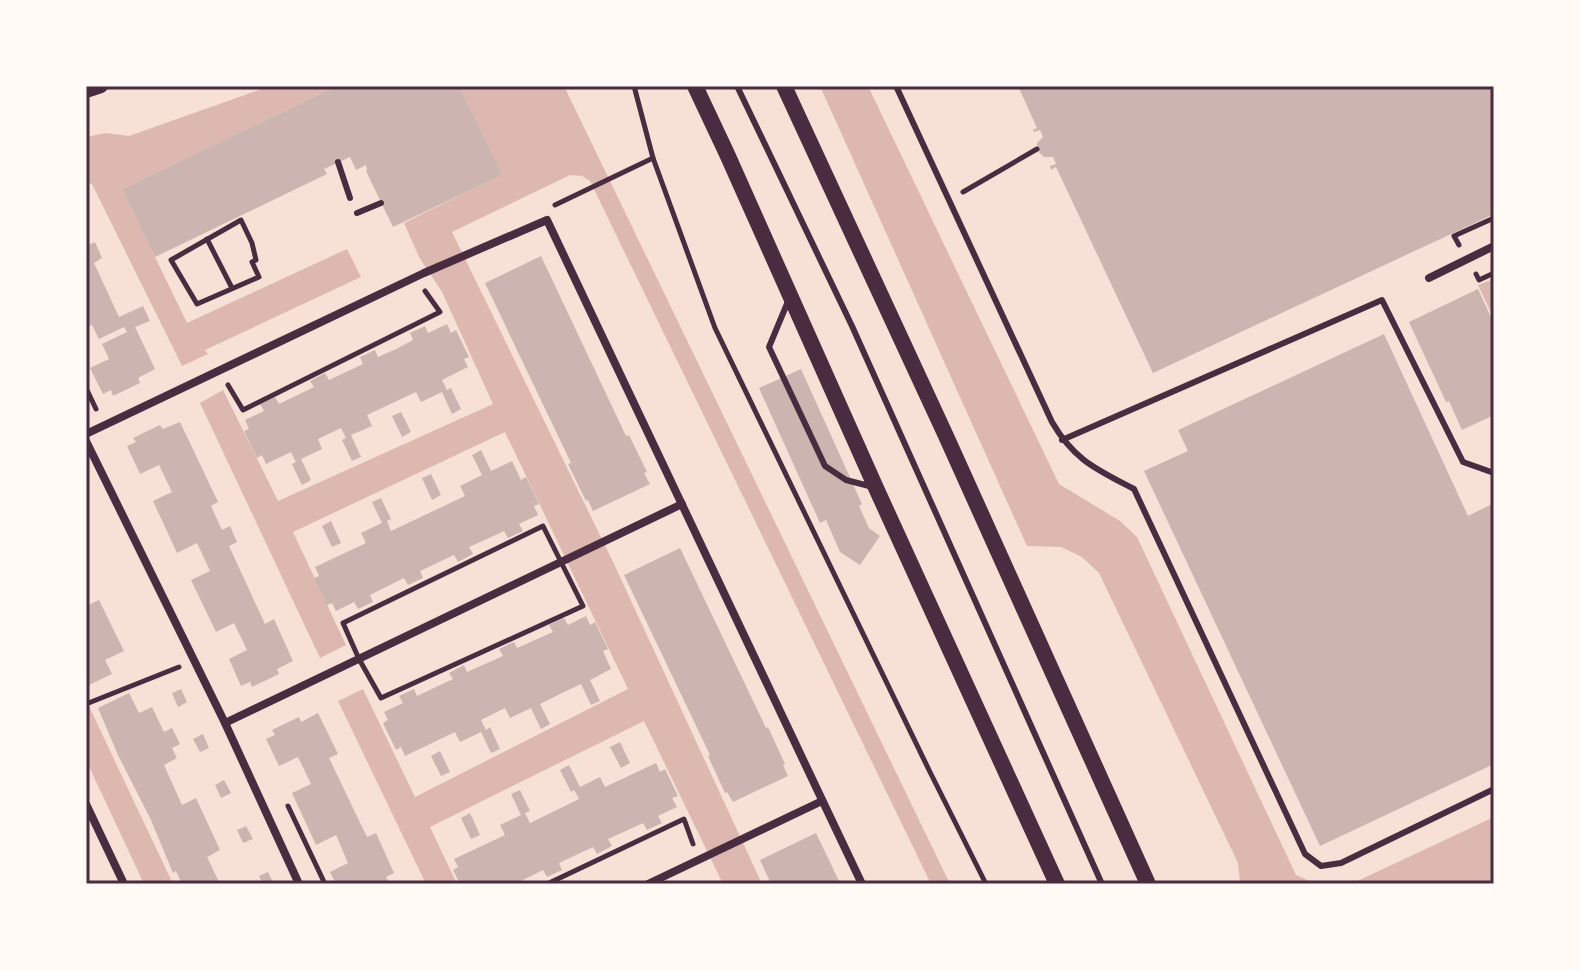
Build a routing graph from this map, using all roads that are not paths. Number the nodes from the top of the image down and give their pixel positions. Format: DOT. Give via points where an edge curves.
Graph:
graph roads {
  1 [pos="101,86"];
  2 [pos="695,86"];
  3 [pos="737,86"];
  4 [pos="784,86"];
  5 [pos="896,86"];
  6 [pos="86,91"];
  7 [pos="338,162"];
  8 [pos="350,198"];
  9 [pos="381,203"];
  10 [pos="357,213"];
  11 [pos="1494,246"];
  12 [pos="1429,278"];
  13 [pos="790,296"];
  14 [pos="86,434"];
  15 [pos="1062,440"];
  16 [pos="86,441"];
  17 [pos="1494,473"];
  18 [pos="876,488"];
  19 [pos="682,504"];
  20 [pos="225,723"];
  21 [pos="1494,789"];
  22 [pos="822,801"];
  23 [pos="86,804"];
  24 [pos="124,884"];
  25 [pos="299,884"];
  26 [pos="648,884"];
  27 [pos="862,884"];
  28 [pos="1057,884"];
  29 [pos="1102,884"];
  30 [pos="1148,884"];
  1 -- 6 [label="street"];
  2 -- 13 [label="main road"];
  3 -- 29 [label="lane" via="852,326"];
  4 -- 30 [label="main road"];
  5 -- 15 [label="lane"];
  7 -- 8 [label="lane"];
  9 -- 10 [label="lane"];
  11 -- 12 [label="street"];
  13 -- 18 [label="main road"];
  13 -- 18 [label="lane" via="769,347 825,466 846,480"];
  14 -- 19 [label="street" via="419,275 547,220"];
  15 -- 17 [label="lane" via="1382,300 1463,462"];
  15 -- 21 [label="lane" via="1094,468 1134,489 1305,854 1321,866 1341,863"];
  16 -- 20 [label="street"];
  18 -- 28 [label="main road"];
  19 -- 20 [label="street"];
  19 -- 22 [label="street"];
  20 -- 25 [label="street"];
  22 -- 26 [label="street"];
  22 -- 27 [label="street"];
  23 -- 24 [label="street"];
}
